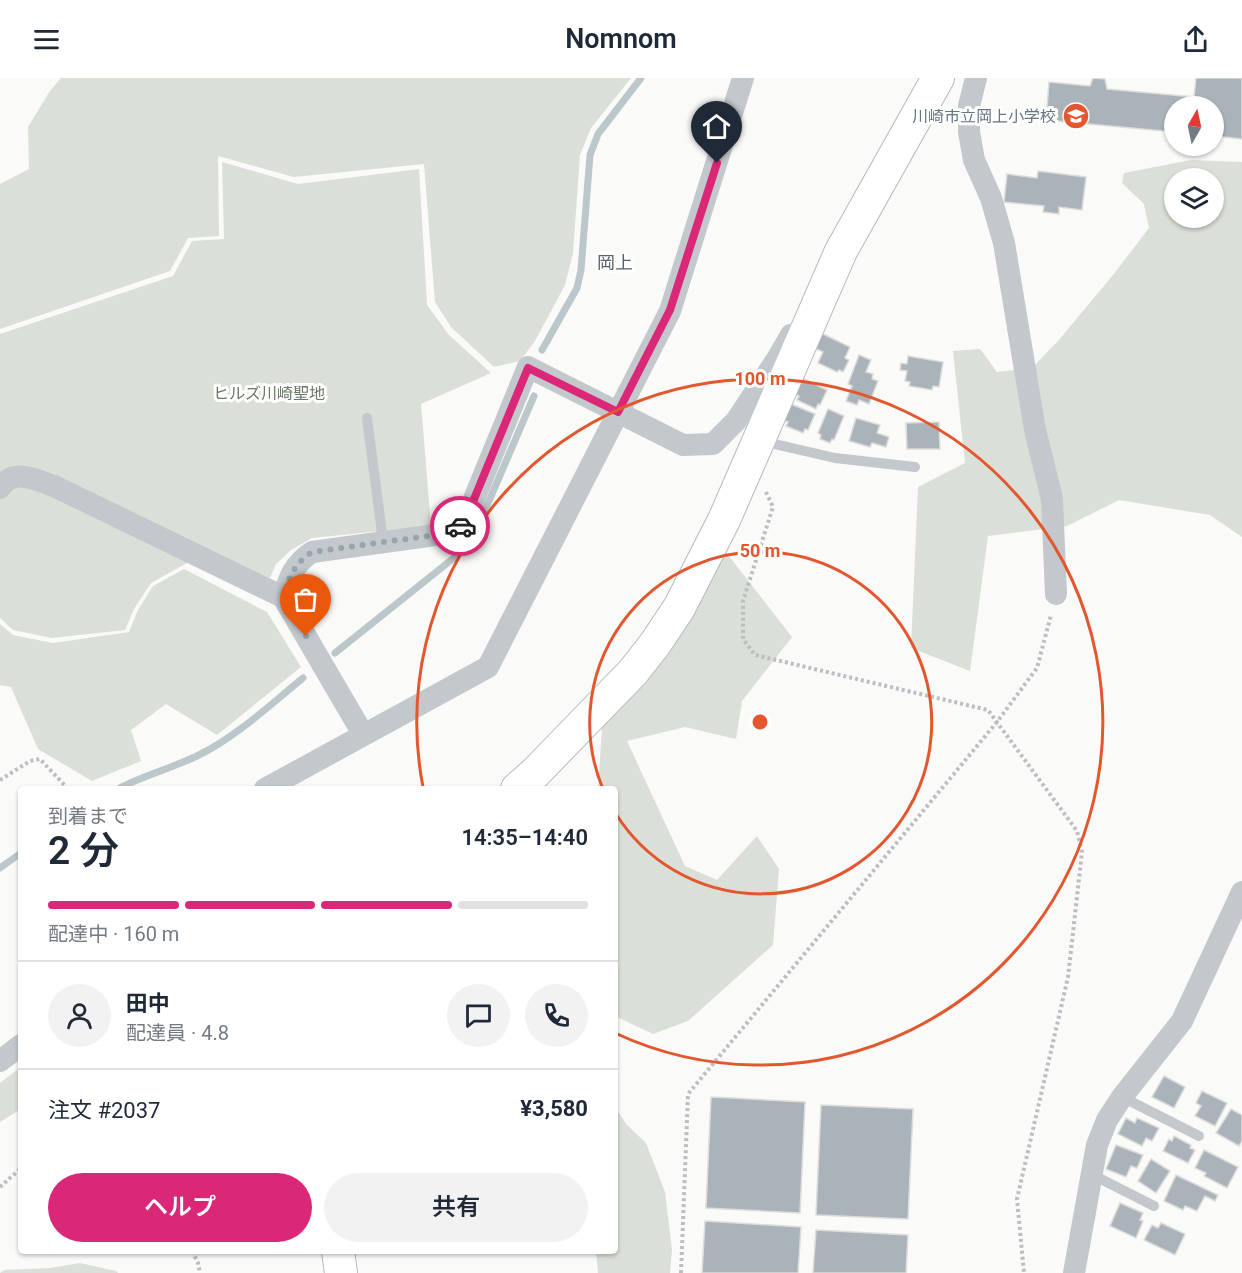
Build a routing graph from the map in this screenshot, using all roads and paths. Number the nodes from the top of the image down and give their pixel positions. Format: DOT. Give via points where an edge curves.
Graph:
graph roads {
  1 [pos="744,78"];
  2 [pos="938,78"];
  3 [pos="976,78"];
  4 [pos="803,339"];
  5 [pos="618,412"];
  6 [pos="367,418"];
  7 [pos="759,440"];
  8 [pos="915,467"];
  9 [pos="747,469"];
  10 [pos="0,488"];
  11 [pos="383,541"];
  12 [pos="1056,594"];
  13 [pos="283,597"];
  14 [pos="997,722"];
  15 [pos="363,734"];
  16 [pos="0,780"];
  17 [pos="65,786"];
  18 [pos="270,786"];
  19 [pos="520,786"];
  20 [pos="1242,892"];
  21 [pos="18,1047"];
  22 [pos="0,1061"];
  23 [pos="1122,1097"];
  24 [pos="1199,1136"];
  25 [pos="18,1171"];
  26 [pos="1091,1174"];
  27 [pos="0,1187"];
  28 [pos="1154,1206"];
  29 [pos="194,1254"];
  30 [pos="338,1254"];
  31 [pos="200,1273"];
  32 [pos="341,1273"];
  33 [pos="681,1273"];
  34 [pos="1024,1273"];
  35 [pos="1074,1273"];
  1 -- 5 [label="street" via="670,310"];
  2 -- 4 [label="street" via="841,251"];
  3 -- 12 [label="street" via="969,106 969,132 974,160 991,198 1004,243 1035,430 1052,499"];
  4 -- 5 [label="street" via="791,334 736,421 713,444 683,446"];
  4 -- 7 [label="street"];
  5 -- 11 [label="street" via="528,368 465,521 450,533"];
  5 -- 15 [label="street" via="488,667"];
  6 -- 11 [label="lane"];
  7 -- 8 [label="lane" via="835,458"];
  7 -- 9 [label="street"];
  9 -- 14 [label="path" via="765,488 772,507 742,601 743,639 755,655 988,710"];
  9 -- 19 [label="street" via="703,563 655,644 608,699"];
  10 -- 13 [label="street" via="13,476 56,487"];
  11 -- 13 [label="street" via="312,552 298,561"];
  12 -- 14 [label="path" via="1037,668"];
  13 -- 15 [label="street"];
  14 -- 33 [label="path" via="688,1095"];
  14 -- 34 [label="path" via="1077,831 1082,852 1068,977 1017,1199"];
  15 -- 18 [label="street"];
  16 -- 17 [label="path" via="40,759"];
  20 -- 23 [label="street" via="1182,1021"];
  21 -- 22 [label="street"];
  23 -- 24 [label="lane"];
  23 -- 26 [label="street" via="1107,1120"];
  25 -- 27 [label="path"];
  26 -- 28 [label="lane"];
  26 -- 35 [label="street"];
  29 -- 31 [label="path"];
  30 -- 32 [label="street"];
}
